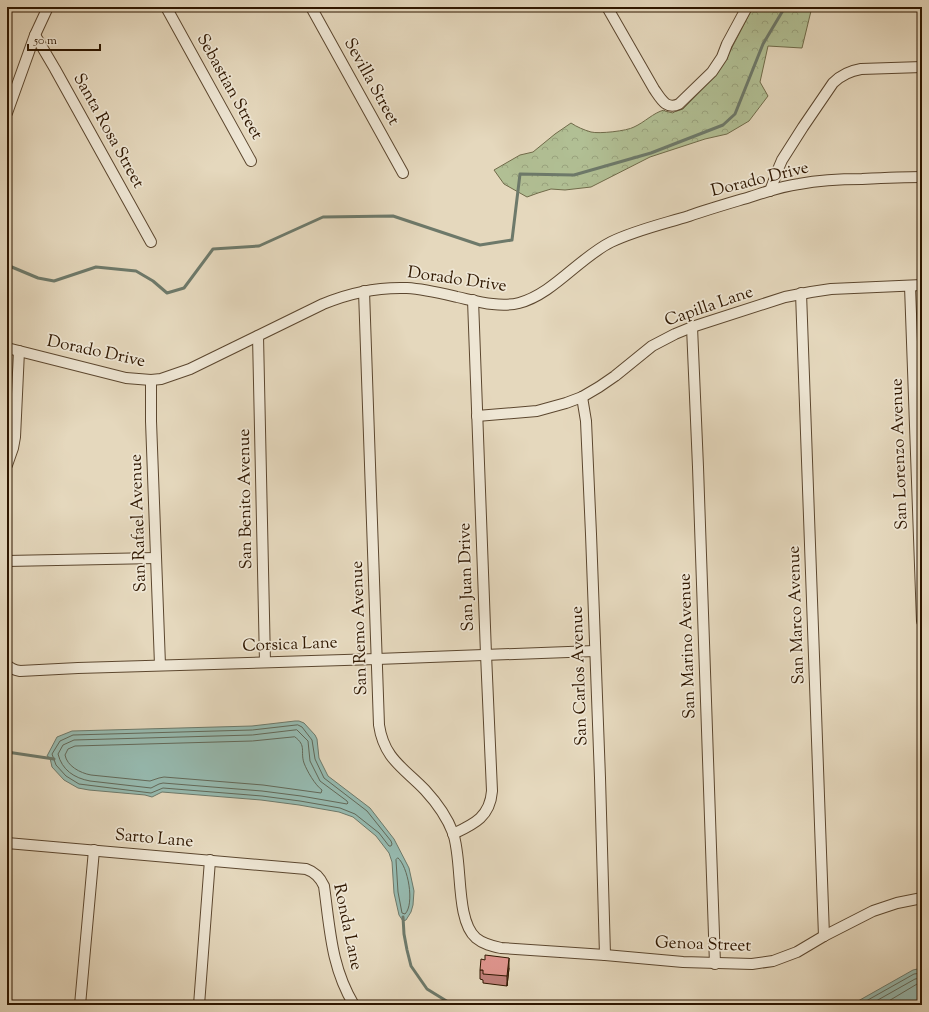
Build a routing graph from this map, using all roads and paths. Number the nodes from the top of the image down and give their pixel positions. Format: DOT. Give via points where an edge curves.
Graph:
graph roads {
  1 [pos="48,7"];
  2 [pos="166,7"];
  3 [pos="311,7"];
  4 [pos="607,7"];
  5 [pos="747,7"];
  6 [pos="35,35"];
  7 [pos="922,67"];
  8 [pos="7,113"];
  9 [pos="251,161"];
  10 [pos="403,173"];
  11 [pos="922,177"];
  12 [pos="770,191"];
  13 [pos="152,242"];
  14 [pos="922,285"];
  15 [pos="910,286"];
  16 [pos="364,291"];
  17 [pos="801,293"];
  18 [pos="473,300"];
  19 [pos="692,327"];
  20 [pos="258,336"];
  21 [pos="7,348"];
  22 [pos="19,351"];
  23 [pos="151,380"];
  24 [pos="582,397"];
  25 [pos="477,416"];
  26 [pos="7,465"];
  27 [pos="156,558"];
  28 [pos="7,562"];
  29 [pos="922,621"];
  30 [pos="596,651"];
  31 [pos="486,654"];
  32 [pos="377,658"];
  33 [pos="265,662"];
  34 [pos="160,665"];
  35 [pos="8,666"];
  36 [pos="453,834"];
  37 [pos="7,843"];
  38 [pos="94,850"];
  39 [pos="210,860"];
  40 [pos="299,868"];
  41 [pos="922,898"];
  42 [pos="472,935"];
  43 [pos="824,936"];
  44 [pos="605,955"];
  45 [pos="715,964"];
  46 [pos="353,1003"];
  47 [pos="80,1005"];
  48 [pos="199,1005"];
  49 [pos="342,1005"];
  1 -- 6 [label="street"];
  2 -- 9 [label="street, Sebastian Street"];
  3 -- 10 [label="street, Sevilla Street"];
  4 -- 5 [label="street" via="654,89 670,106 679,104 712,72"];
  6 -- 8 [label="street"];
  6 -- 13 [label="street, Santa Rosa Street"];
  7 -- 12 [label="street" via="852,70 838,78 802,127 778,167"];
  11 -- 12 [label="street, Dorado Drive" via="830,180 797,184"];
  12 -- 18 [label="street, Dorado Drive" via="611,242 590,255 544,292 527,301 517,304 493,304"];
  14 -- 15 [label="street, Capilla Lane"];
  15 -- 17 [label="street, Capilla Lane" via="831,289"];
  15 -- 29 [label="street, San Lorenzo Avenue"];
  16 -- 18 [label="street, Dorado Drive" via="408,288"];
  16 -- 20 [label="street, Dorado Drive" via="323,304"];
  16 -- 32 [label="street, San Remo Avenue"];
  17 -- 19 [label="street, Capilla Lane"];
  17 -- 43 [label="street, San Marco Avenue"];
  18 -- 25 [label="street, San Juan Drive"];
  19 -- 24 [label="street, Capilla Lane" via="652,346 615,376"];
  19 -- 45 [label="street, San Marino Avenue"];
  20 -- 23 [label="street, Dorado Drive" via="190,369"];
  20 -- 33 [label="street, San Benito Avenue"];
  21 -- 22 [label="street, Dorado Drive"];
  22 -- 23 [label="street, Dorado Drive" via="118,376"];
  22 -- 26 [label="street" via="15,437"];
  23 -- 27 [label="street, San Rafael Avenue"];
  24 -- 25 [label="street, Capilla Lane" via="536,411"];
  24 -- 30 [label="street, San Carlos Avenue" via="586,421"];
  25 -- 31 [label="street, San Juan Drive"];
  27 -- 28 [label="street"];
  27 -- 34 [label="street, San Rafael Avenue"];
  30 -- 31 [label="street, Corsica Lane"];
  30 -- 44 [label="street, San Carlos Avenue"];
  31 -- 32 [label="street, Corsica Lane"];
  31 -- 36 [label="street, San Juan Drive" via="492,799 480,819"];
  32 -- 33 [label="street, Corsica Lane"];
  32 -- 36 [label="street, San Remo Avenue" via="379,725 385,746 391,756 436,802"];
  33 -- 34 [label="street, Corsica Lane"];
  34 -- 35 [label="street, Corsica Lane" via="20,671"];
  36 -- 42 [label="street, San Remo Avenue" via="457,847 463,912"];
  37 -- 38 [label="street, Sarto Lane"];
  38 -- 39 [label="street, Sarto Lane"];
  38 -- 47 [label="street"];
  39 -- 40 [label="street, Sarto Lane"];
  39 -- 48 [label="street"];
  40 -- 46 [label="street, Ronda Lane" via="306,868 321,878 335,960"];
  41 -- 43 [label="street, Genoa Street" via="873,911"];
  42 -- 44 [label="street, Genoa Street" via="483,943 501,948"];
  43 -- 45 [label="street, Genoa Street" via="797,952 773,961"];
  44 -- 45 [label="street, Genoa Street"];
  46 -- 49 [label="street"];
}
